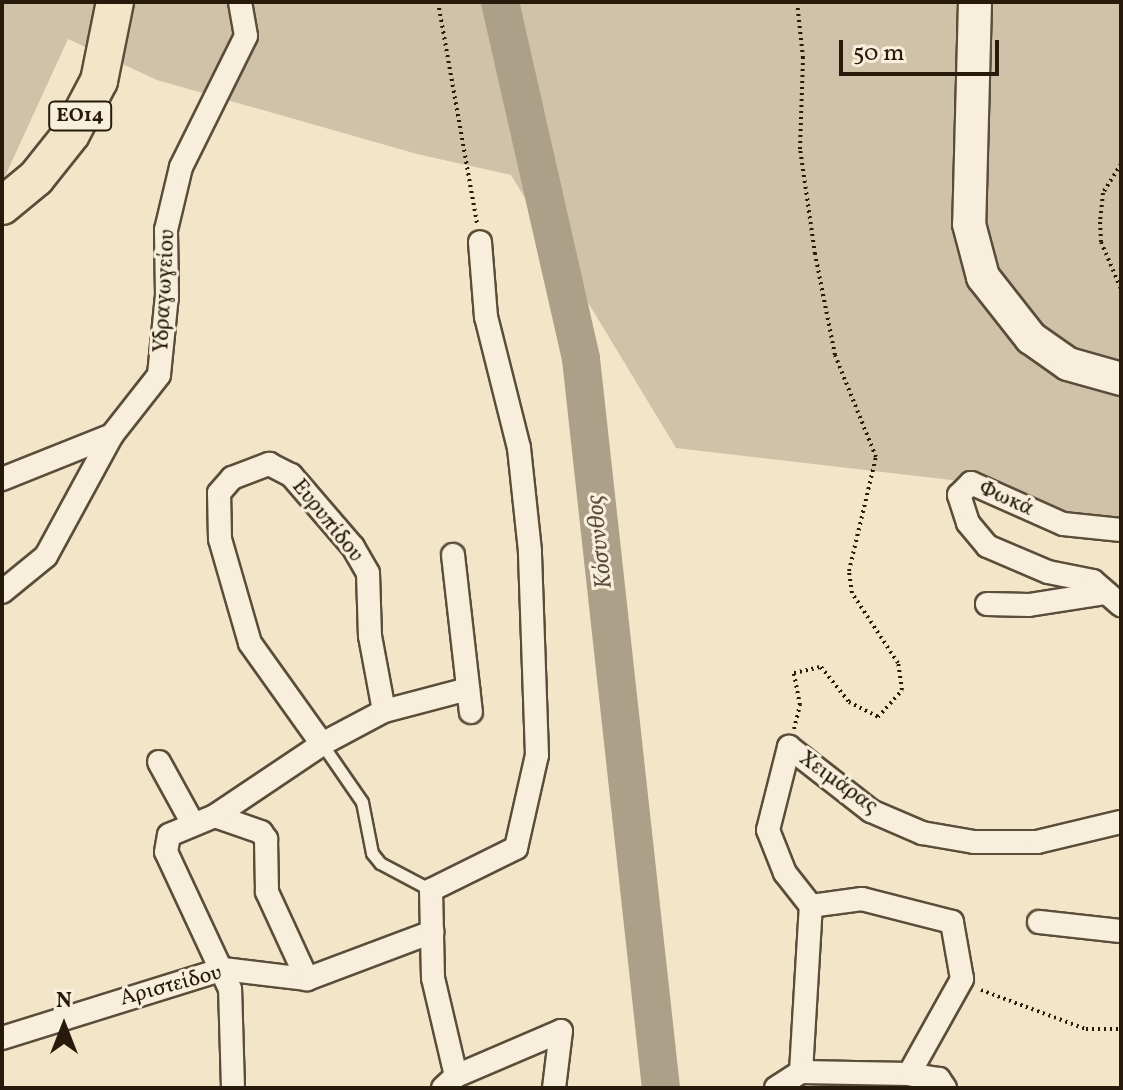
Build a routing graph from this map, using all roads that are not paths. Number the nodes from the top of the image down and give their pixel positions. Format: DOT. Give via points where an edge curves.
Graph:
graph roads {
  1 [pos="115,2"];
  2 [pos="240,2"];
  3 [pos="975,2"];
  4 [pos="2,206"];
  5 [pos="480,242"];
  6 [pos="1121,379"];
  7 [pos="112,435"];
  8 [pos="2,479"];
  9 [pos="1121,530"];
  10 [pos="453,555"];
  11 [pos="2,592"];
  12 [pos="1114,599"];
  13 [pos="987,604"];
  14 [pos="468,689"];
  15 [pos="384,711"];
  16 [pos="471,712"];
  17 [pos="322,744"];
  18 [pos="159,762"];
  19 [pos="215,816"];
  20 [pos="192,822"];
  21 [pos="1121,822"];
  22 [pos="431,890"];
  23 [pos="811,906"];
  24 [pos="1039,922"];
  25 [pos="1121,931"];
  26 [pos="432,932"];
  27 [pos="223,969"];
  28 [pos="307,979"];
  29 [pos="2,1038"];
  30 [pos="801,1072"];
  31 [pos="909,1074"];
  32 [pos="450,1082"];
  33 [pos="233,1088"];
  34 [pos="554,1088"];
  35 [pos="776,1088"];
  36 [pos="945,1088"];
  1 -- 4 [label="main road, ΕΟ14" via="99,81 71,134 36,178"];
  2 -- 7 [label="street, Υδραγωγείου" via="246,36 181,167 166,230 167,295 159,375"];
  3 -- 6 [label="street" via="969,224 983,277 1031,338 1068,364"];
  5 -- 22 [label="street" via="486,317 519,448 526,507 539,690 537,755 520,823 522,840 516,848"];
  7 -- 8 [label="street"];
  7 -- 11 [label="street, Υδραγωγείου" via="46,556"];
  9 -- 12 [label="street, Φωκά" via="1063,524 971,483 959,495 968,523 987,546 1048,572 1093,581"];
  10 -- 14 [label="street"];
  12 -- 13 [label="street"];
  14 -- 15 [label="street"];
  14 -- 16 [label="street"];
  15 -- 17 [label="street"];
  15 -- 17 [label="street, Ευρυπίδου" via="370,636 368,573 353,547 291,475 269,464 232,478 219,493 220,539 250,643"];
  17 -- 19 [label="street"];
  17 -- 22 [label="lane" via="362,802 372,853 380,863"];
  18 -- 20 [label="street"];
  19 -- 20 [label="street"];
  19 -- 28 [label="street" via="261,832 266,839 267,892"];
  20 -- 27 [label="street" via="169,835 166,852"];
  21 -- 23 [label="street, Χειμάρας" via="1037,842 974,842 922,833 871,811 789,747 768,830 785,873"];
  22 -- 26 [label="street"];
  23 -- 30 [label="street"];
  23 -- 31 [label="street" via="862,899 947,919 954,928 952,943 962,979"];
  24 -- 25 [label="street"];
  26 -- 28 [label="street, Αριστείδου"];
  26 -- 32 [label="street" via="433,978"];
  27 -- 28 [label="street, Αριστείδου"];
  27 -- 29 [label="street, Αριστείδου"];
  27 -- 33 [label="street" via="230,989"];
  30 -- 31 [label="street"];
  30 -- 35 [label="street"];
  31 -- 36 [label="street" via="939,1079"];
  32 -- 34 [label="street" via="561,1031"];
}
